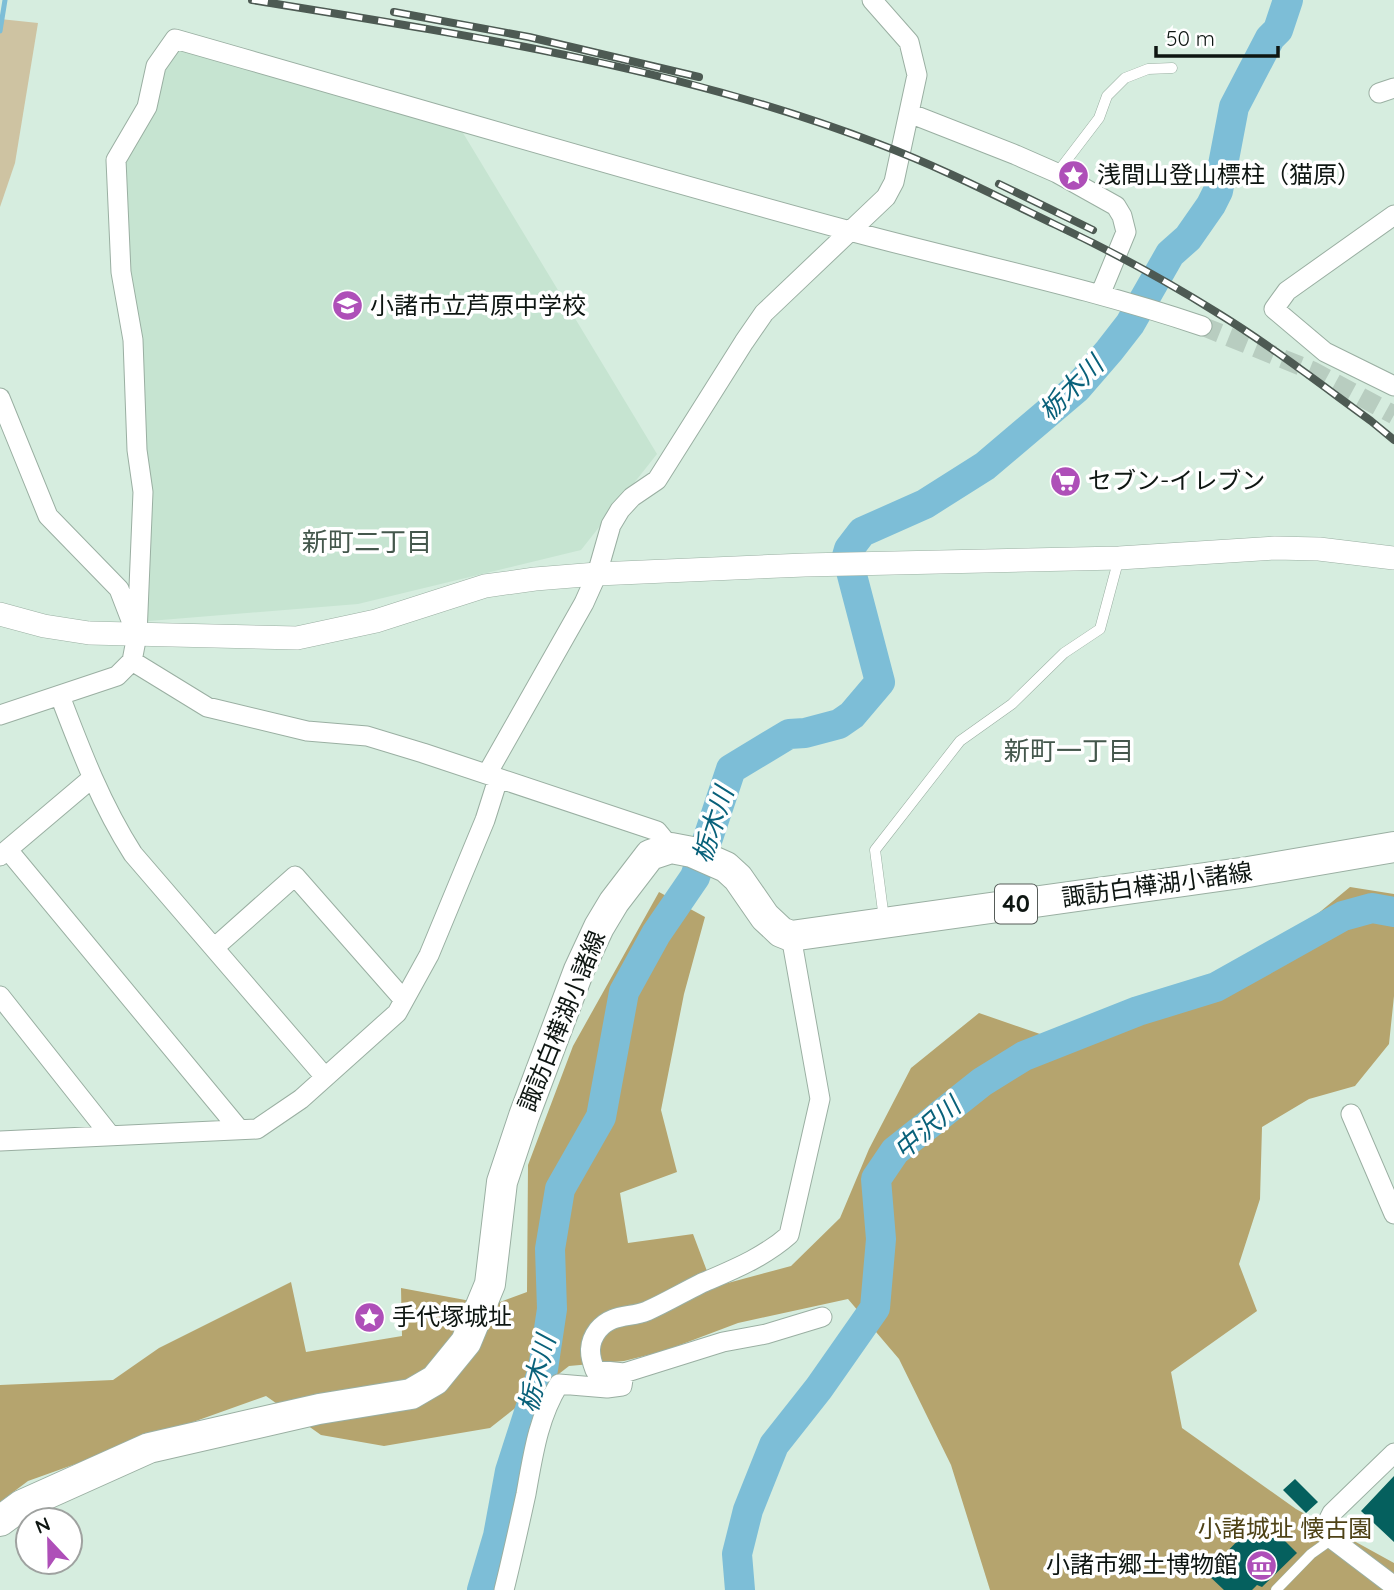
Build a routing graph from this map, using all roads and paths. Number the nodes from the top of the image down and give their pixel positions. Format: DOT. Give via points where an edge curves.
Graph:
graph roads {
  1 [pos="872,0"];
  2 [pos="1172,68"];
  3 [pos="909,113"];
  4 [pos="1056,173"];
  5 [pos="1394,215"];
  6 [pos="851,232"];
  7 [pos="1100,295"];
  8 [pos="1202,326"];
  9 [pos="1394,386"];
  10 [pos="0,398"];
  11 [pos="1119,558"];
  12 [pos="1394,558"];
  13 [pos="597,574"];
  14 [pos="0,614"];
  15 [pos="137,635"];
  16 [pos="132,661"];
  17 [pos="60,696"];
  18 [pos="0,715"];
  19 [pos="493,776"];
  20 [pos="91,779"];
  21 [pos="1394,847"];
  22 [pos="671,848"];
  23 [pos="4,853"];
  24 [pos="885,922"];
  25 [pos="791,936"];
  26 [pos="214,948"];
  27 [pos="0,996"];
  28 [pos="404,1000"];
  29 [pos="325,1077"];
  30 [pos="1351,1114"];
  31 [pos="239,1129"];
  32 [pos="110,1135"];
  33 [pos="0,1141"];
  34 [pos="1394,1214"];
  35 [pos="822,1317"];
  36 [pos="624,1373"];
  37 [pos="1394,1453"];
  38 [pos="0,1521"];
  39 [pos="1332,1539"];
  40 [pos="1394,1586"];
  41 [pos="504,1590"];
  42 [pos="1276,1590"];
  1 -- 3 [label="street" via="909,43 917,75"];
  2 -- 4 [label="lane" via="1148,69 1125,78 1107,96 1099,118"];
  3 -- 4 [label="street"];
  3 -- 6 [label="street" via="894,182 886,197"];
  4 -- 7 [label="street" via="1116,205 1122,216 1126,232"];
  5 -- 9 [label="street" via="1287,291 1274,309 1325,352"];
  6 -- 7 [label="street"];
  6 -- 13 [label="street" via="764,313 657,480 620,510"];
  6 -- 15 [label="street" via="174,39 156,66 147,107 117,160 121,272 133,340 143,492"];
  7 -- 8 [label="street"];
  10 -- 15 [label="street" via="48,516 119,589"];
  11 -- 12 [label="street" via="1275,548"];
  11 -- 13 [label="street"];
  11 -- 24 [label="lane" via="1100,629 1064,653 1012,704 960,741 875,850"];
  13 -- 15 [label="street" via="485,586 376,621 297,638"];
  13 -- 19 [label="street"];
  14 -- 15 [label="street" via="89,633"];
  15 -- 16 [label="street"];
  16 -- 17 [label="street" via="117,676"];
  16 -- 19 [label="street" via="207,707 307,732 367,736"];
  17 -- 18 [label="street"];
  17 -- 20 [label="street"];
  19 -- 22 [label="street" via="657,831"];
  19 -- 28 [label="street" via="485,820 429,955"];
  20 -- 23 [label="street"];
  20 -- 26 [label="street" via="133,853"];
  21 -- 24 [label="main road, 諏訪白樺湖小諸線 / 40"];
  22 -- 25 [label="main road" via="726,867 765,917"];
  22 -- 38 [label="main road, 諏訪白樺湖小諸線" via="650,855 614,902 584,959 502,1182 490,1284 466,1342 435,1380 411,1394 319,1409 149,1448 22,1505"];
  23 -- 31 [label="street"];
  24 -- 25 [label="main road, 諏訪白樺湖小諸線 / 40"];
  25 -- 36 [label="street" via="820,1099 789,1235 752,1261 643,1312 617,1315 599,1328 590,1345 595,1370"];
  26 -- 28 [label="street" via="295,876"];
  26 -- 29 [label="street"];
  27 -- 32 [label="street"];
  28 -- 29 [label="street" via="397,1013"];
  29 -- 31 [label="street" via="257,1129"];
  30 -- 34 [label="street"];
  31 -- 32 [label="street"];
  32 -- 33 [label="street"];
  35 -- 36 [label="street"];
  36 -- 41 [label="street" via="622,1386 559,1384 546,1406"];
  37 -- 39 [label="street" via="1332,1513 1327,1523"];
  39 -- 40 [label="street"];
  39 -- 42 [label="lane"];
}
